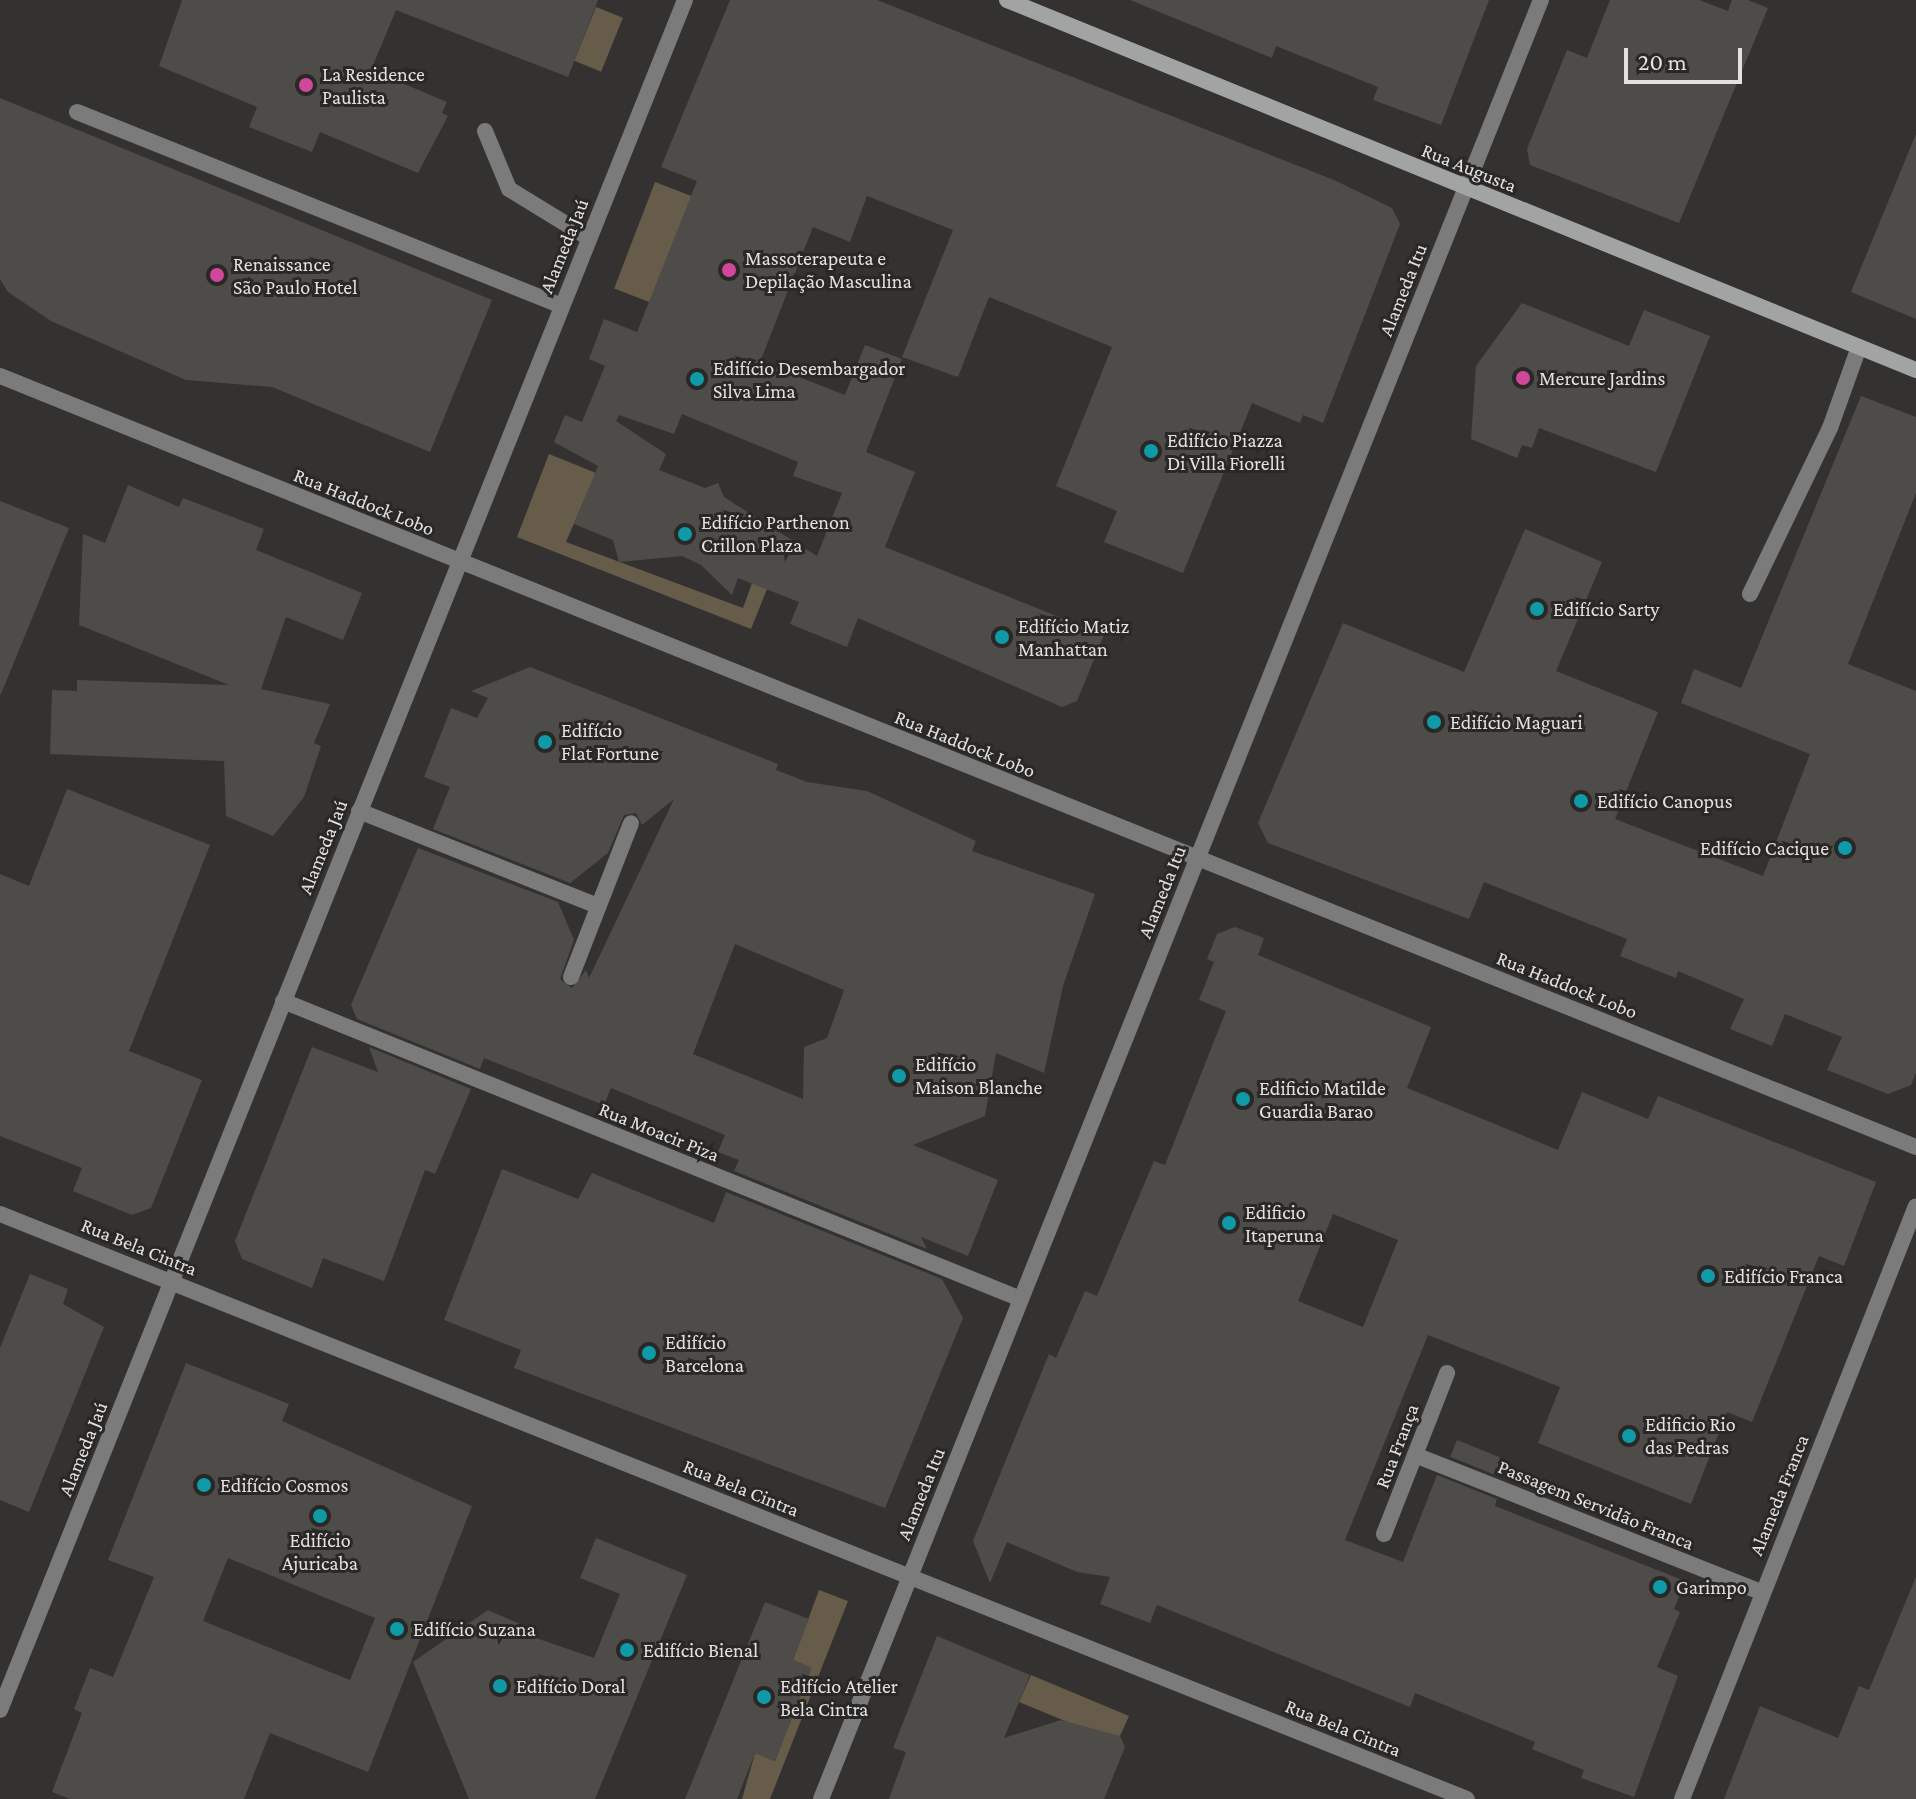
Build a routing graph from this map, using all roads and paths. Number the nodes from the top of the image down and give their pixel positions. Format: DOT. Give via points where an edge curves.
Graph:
graph roads {
  1 [pos="685,0"];
  2 [pos="1007,0"];
  3 [pos="1541,0"];
  4 [pos="77,112"];
  5 [pos="485,131"];
  6 [pos="1465,188"];
  7 [pos="589,238"];
  8 [pos="562,306"];
  9 [pos="1859,347"];
  10 [pos="1916,370"];
  11 [pos="0,376"];
  12 [pos="459,562"];
  13 [pos="1750,594"];
  14 [pos="359,811"];
  15 [pos="631,823"];
  16 [pos="1197,858"];
  17 [pos="598,906"];
  18 [pos="571,977"];
  19 [pos="283,1001"];
  20 [pos="1916,1147"];
  21 [pos="1916,1206"];
  22 [pos="0,1214"];
  23 [pos="171,1281"];
  24 [pos="1021,1299"];
  25 [pos="1447,1373"];
  26 [pos="1415,1455"];
  27 [pos="1384,1534"];
  28 [pos="910,1577"];
  29 [pos="1761,1592"];
  30 [pos="0,1710"];
  31 [pos="821,1799"];
  32 [pos="1467,1799"];
  33 [pos="1682,1799"];
  1 -- 7 [label="street, Alameda Jaú"];
  2 -- 6 [label="main road, Rua Augusta"];
  3 -- 6 [label="street, Alameda Itu"];
  4 -- 8 [label="street"];
  5 -- 7 [label="street" via="509,189"];
  6 -- 9 [label="main road, Rua Augusta"];
  6 -- 16 [label="street, Alameda Itu"];
  7 -- 8 [label="street, Alameda Jaú"];
  8 -- 12 [label="street, Alameda Jaú"];
  9 -- 10 [label="main road, Rua Augusta"];
  9 -- 13 [label="street" via="1830,428"];
  11 -- 12 [label="street, Rua Haddock Lobo"];
  12 -- 14 [label="street, Alameda Jaú"];
  12 -- 16 [label="street, Rua Haddock Lobo"];
  14 -- 17 [label="street"];
  14 -- 19 [label="street, Alameda Jaú"];
  15 -- 17 [label="street"];
  16 -- 20 [label="street, Rua Haddock Lobo"];
  16 -- 24 [label="street, Alameda Itu"];
  17 -- 18 [label="street"];
  19 -- 23 [label="street, Alameda Jaú"];
  19 -- 24 [label="street, Rua Moacir Piza"];
  21 -- 29 [label="street, Alameda Franca"];
  22 -- 23 [label="street, Rua Bela Cintra"];
  23 -- 28 [label="street, Rua Bela Cintra"];
  23 -- 30 [label="street, Alameda Jaú"];
  24 -- 28 [label="street, Alameda Itu"];
  25 -- 26 [label="street, Rua França"];
  26 -- 27 [label="street, Rua França"];
  26 -- 29 [label="street, Passagem Servidão Franca"];
  28 -- 31 [label="street, Alameda Itu"];
  28 -- 32 [label="street, Rua Bela Cintra"];
  29 -- 33 [label="street, Alameda Franca"];
}
